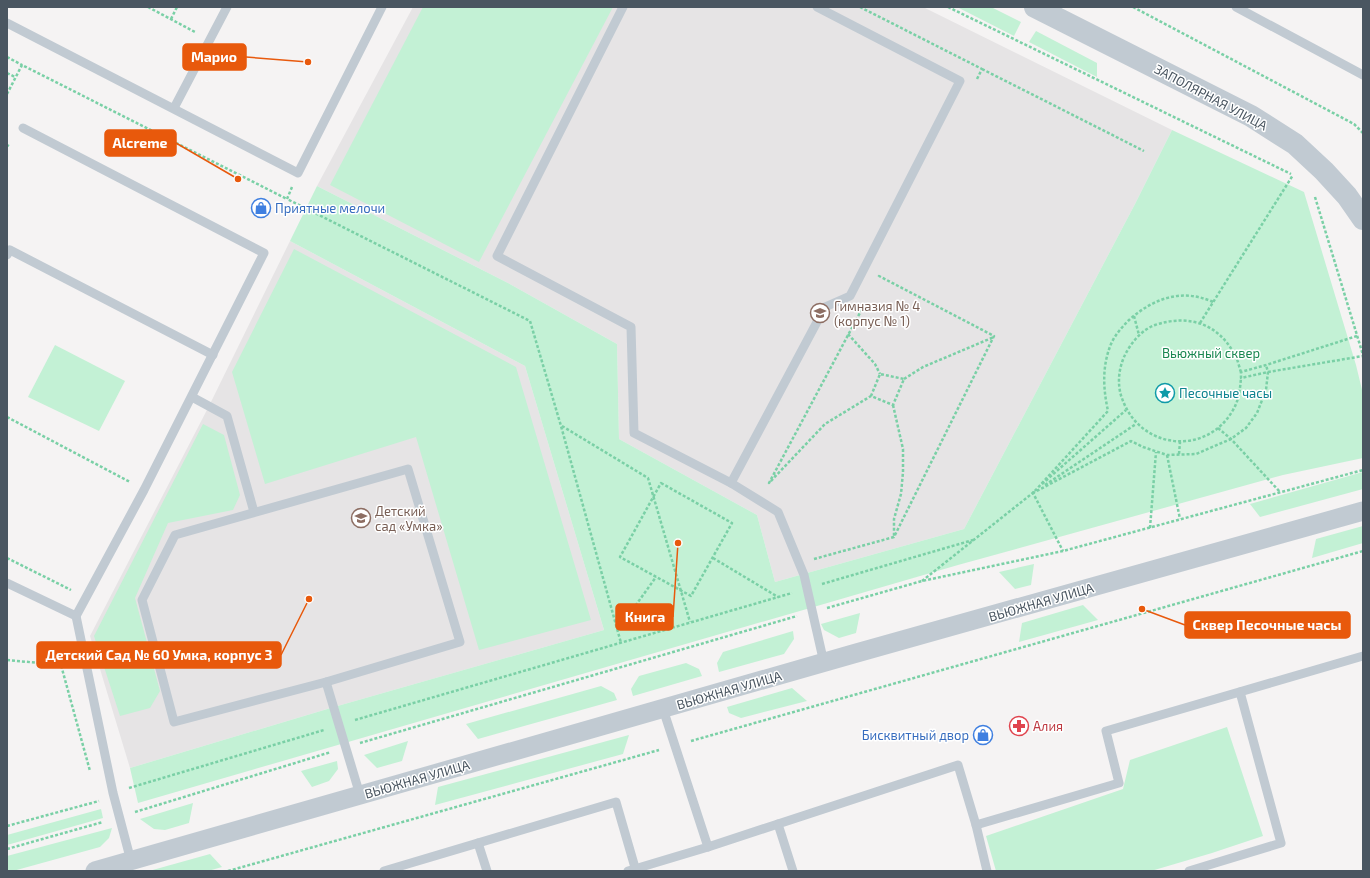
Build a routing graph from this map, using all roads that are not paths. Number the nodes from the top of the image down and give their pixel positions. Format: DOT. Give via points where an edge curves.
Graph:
graph roads {
  1 [pos="227,7"];
  2 [pos="382,7"];
  3 [pos="623,7"];
  4 [pos="816,7"];
  5 [pos="1035,7"];
  6 [pos="1236,7"];
  7 [pos="7,23"];
  8 [pos="1363,75"];
  9 [pos="174,108"];
  10 [pos="23,128"];
  11 [pos="1363,219"];
  12 [pos="7,255"];
  13 [pos="213,355"];
  14 [pos="192,397"];
  15 [pos="731,483"];
  16 [pos="1363,511"];
  17 [pos="254,512"];
  18 [pos="7,583"];
  19 [pos="76,616"];
  20 [pos="1363,656"];
  21 [pos="824,663"];
  22 [pos="326,682"];
  23 [pos="1240,692"];
  24 [pos="663,709"];
  25 [pos="360,795"];
  26 [pos="778,824"];
  27 [pos="976,825"];
  28 [pos="478,843"];
  29 [pos="708,846"];
  30 [pos="131,861"];
  31 [pos="633,870"];
  32 [pos="95,871"];
  33 [pos="384,871"];
  34 [pos="487,871"];
  35 [pos="793,871"];
  36 [pos="987,871"];
  37 [pos="1189,871"];
  1 -- 9 [label="lane"];
  2 -- 9 [label="lane" via="298,173"];
  3 -- 15 [label="lane" via="497,256 631,327 634,433"];
  4 -- 15 [label="lane" via="960,81 850,296 825,307"];
  5 -- 11 [label="street, ЗАПОЛЯРНАЯ УЛИЦА" via="1251,116 1295,144 1347,196"];
  6 -- 8 [label="lane"];
  7 -- 9 [label="lane"];
  10 -- 13 [label="lane" via="264,253"];
  12 -- 13 [label="lane" via="10,250"];
  13 -- 14 [label="lane"];
  14 -- 17 [label="lane" via="227,416"];
  14 -- 19 [label="lane"];
  15 -- 21 [label="lane" via="778,512 804,575"];
  16 -- 21 [label="street, ВЬЮЖНАЯ УЛИЦА"];
  17 -- 22 [label="lane" via="175,535 142,600 174,722"];
  17 -- 22 [label="lane" via="408,469 460,642"];
  18 -- 19 [label="lane"];
  19 -- 30 [label="lane"];
  20 -- 23 [label="lane"];
  21 -- 24 [label="street, ВЬЮЖНАЯ УЛИЦА"];
  22 -- 25 [label="lane"];
  23 -- 27 [label="lane" via="1106,731 1119,783"];
  23 -- 37 [label="lane" via="1281,842"];
  24 -- 25 [label="street, ВЬЮЖНАЯ УЛИЦА"];
  24 -- 29 [label="lane"];
  25 -- 30 [label="street, ВЬЮЖНАЯ УЛИЦА"];
  26 -- 27 [label="lane" via="958,765"];
  26 -- 29 [label="lane"];
  26 -- 35 [label="lane"];
  27 -- 36 [label="lane"];
  28 -- 31 [label="lane" via="616,802"];
  28 -- 33 [label="lane"];
  28 -- 34 [label="lane"];
  29 -- 31 [label="lane"];
  30 -- 32 [label="street, ВЬЮЖНАЯ УЛИЦА"];
}
